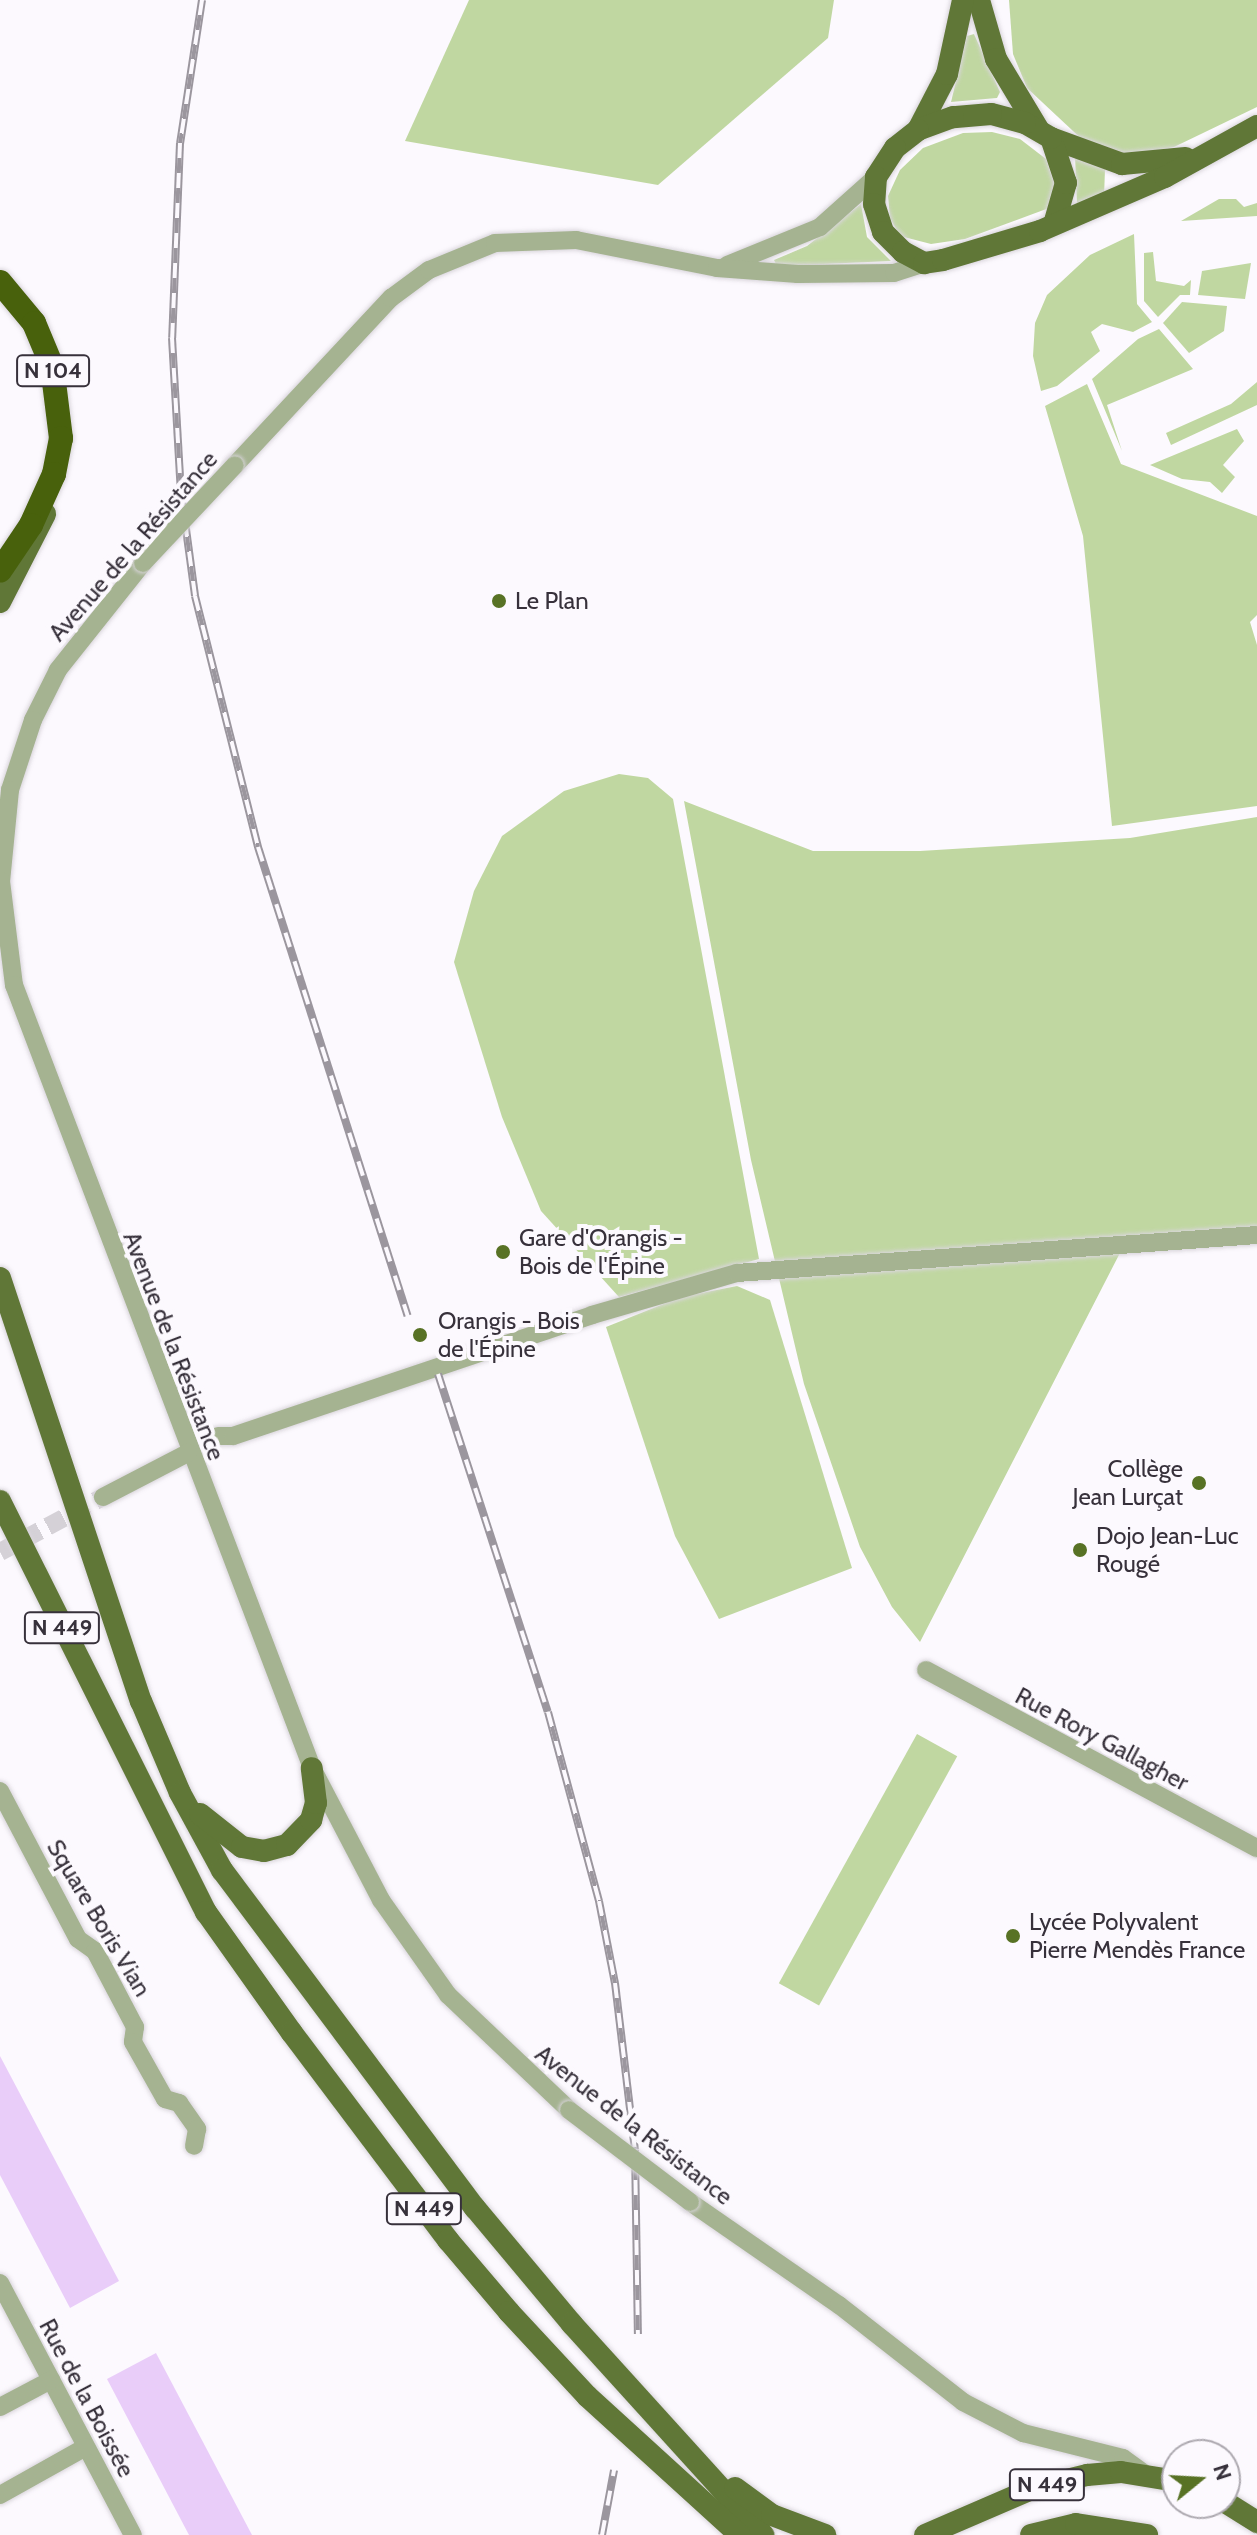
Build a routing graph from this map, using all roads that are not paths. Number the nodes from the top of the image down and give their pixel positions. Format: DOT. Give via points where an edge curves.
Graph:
graph roads {
  1 [pos="963,0"];
  2 [pos="979,0"];
  3 [pos="1257,126"];
  4 [pos="918,130"];
  5 [pos="1044,133"];
  6 [pos="1203,154"];
  7 [pos="876,177"];
  8 [pos="1055,221"];
  9 [pos="924,263"];
  10 [pos="717,268"];
  11 [pos="0,282"];
  12 [pos="54,474"];
  13 [pos="0,571"];
  14 [pos="0,602"];
  15 [pos="1257,1235"];
  16 [pos="0,1278"];
  17 [pos="218,1436"];
  18 [pos="188,1453"];
  19 [pos="103,1497"];
  20 [pos="0,1501"];
  21 [pos="926,1670"];
  22 [pos="312,1768"];
  23 [pos="0,1791"];
  24 [pos="180,1793"];
  25 [pos="1257,1848"];
  26 [pos="194,2146"];
  27 [pos="0,2283"];
  28 [pos="5,2303"];
  29 [pos="51,2380"];
  30 [pos="0,2407"];
  31 [pos="86,2447"];
  32 [pos="703,2463"];
  33 [pos="1145,2474"];
  34 [pos="1161,2478"];
  35 [pos="674,2480"];
  36 [pos="0,2495"];
  37 [pos="133,2535"];
  38 [pos="719,2535"];
  39 [pos="740,2535"];
  40 [pos="763,2535"];
  41 [pos="825,2535"];
  42 [pos="925,2535"];
  43 [pos="1031,2535"];
  44 [pos="1147,2535"];
  1 -- 4 [label="main road" via="947,74"];
  2 -- 5 [label="main road" via="996,59"];
  3 -- 6 [label="main road"];
  4 -- 5 [label="main road" via="953,117 991,114"];
  4 -- 7 [label="main road" via="895,148"];
  5 -- 6 [label="main road" via="1122,164"];
  5 -- 8 [label="main road" via="1066,183"];
  6 -- 8 [label="main road" via="1165,177"];
  7 -- 9 [label="main road" via="874,204 883,232"];
  7 -- 10 [label="street, Avenue de la Résistance" via="820,227 779,248"];
  8 -- 9 [label="main road" via="1031,235"];
  9 -- 10 [label="street, Avenue de la Résistance" via="894,273"];
  10 -- 18 [label="street, Avenue de la Résistance, bridge" via="548,238 495,243 460,255 391,298 93,620 58,670 33,720 10,790 1,881 14,985"];
  11 -- 12 [label="highway, N 104" via="34,323 52,366 61,438"];
  12 -- 13 [label="highway, N 104" via="31,525"];
  12 -- 14 [label="main road" via="34,542"];
  15 -- 17 [label="street" via="737,1273 592,1315 233,1436"];
  16 -- 24 [label="main road, N 449" via="141,1701"];
  18 -- 19 [label="street"];
  18 -- 22 [label="street, Avenue de la Résistance"];
  20 -- 35 [label="main road, N 449" via="206,1912 448,2240 587,2396"];
  21 -- 25 [label="street, Rue Rory Gallagher"];
  22 -- 24 [label="main road" via="316,1803 306,1830 287,1845 264,1851 232,1843"];
  22 -- 33 [label="street, Avenue de la Résistance, bridge" via="381,1900 448,1995 569,2110 839,2305 963,2402 1023,2433 1123,2458"];
  23 -- 26 [label="street, Square Boris Vian" via="78,1939 95,1951 135,2027 133,2042 165,2099 179,2103 197,2129"];
  24 -- 32 [label="main road, N 449" via="222,1870 475,2208 572,2324"];
  27 -- 28 [label="street, Rue de la Boissée"];
  28 -- 29 [label="street, Rue de la Boissée"];
  29 -- 30 [label="street"];
  29 -- 31 [label="street, Rue de la Boissée"];
  31 -- 36 [label="street"];
  31 -- 37 [label="street, Rue de la Boissée"];
  32 -- 40 [label="main road"];
  32 -- 41 [label="main road, N 449" via="772,2515"];
  33 -- 34 [label="main road, N 449"];
  33 -- 42 [label="main road, N 449" via="1087,2475 1034,2488"];
  35 -- 38 [label="main road, N 449" via="690,2507"];
  35 -- 39 [label="main road" via="699,2494"];
  43 -- 44 [label="main road" via="1076,2524"];
}
